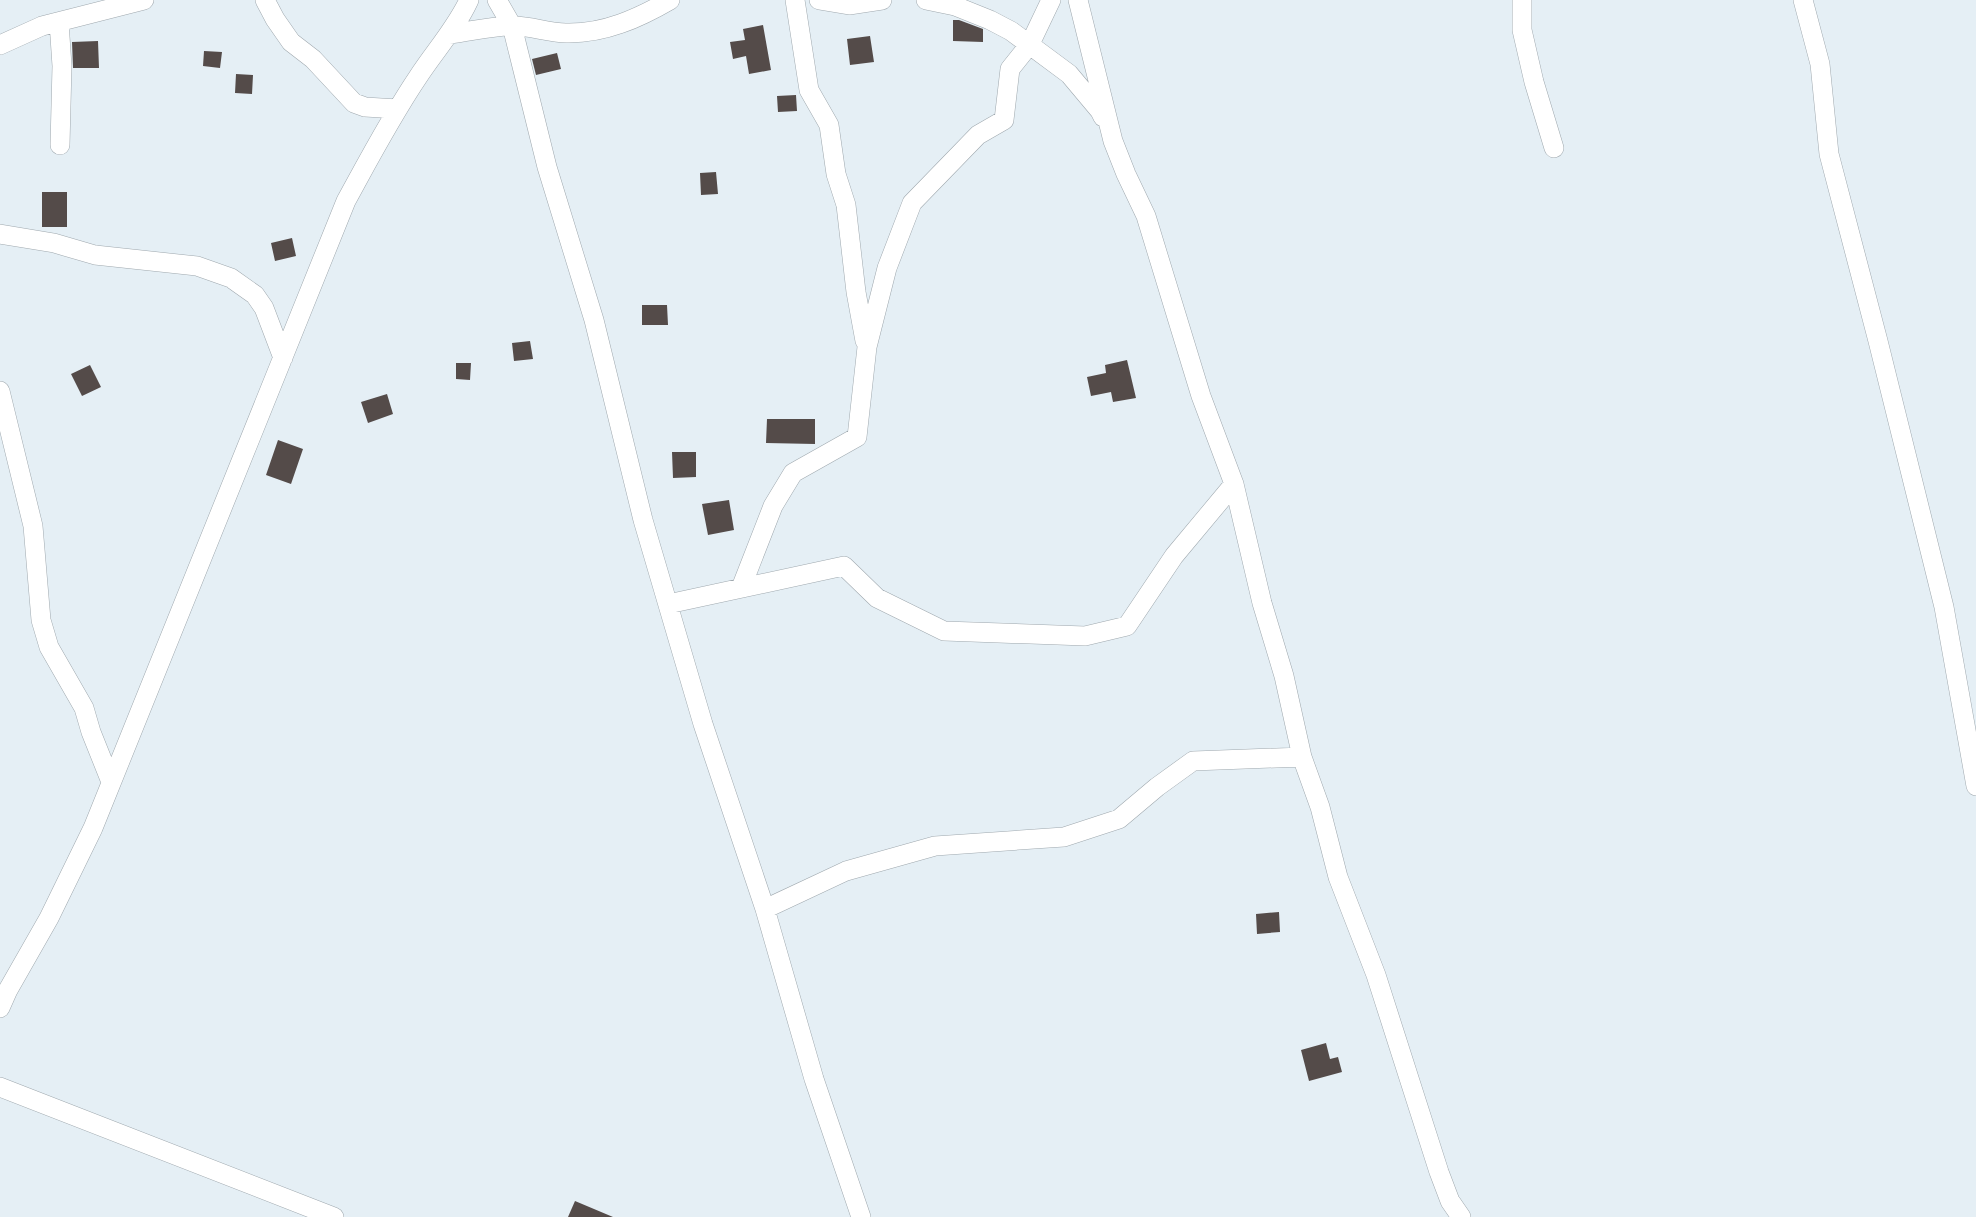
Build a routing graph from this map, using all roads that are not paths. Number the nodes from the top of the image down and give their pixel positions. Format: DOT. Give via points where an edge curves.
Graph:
graph roads {
  1 [pos="144,0"];
  2 [pos="265,0"];
  3 [pos="469,0"];
  4 [pos="497,0"];
  5 [pos="670,0"];
  6 [pos="795,0"];
  7 [pos="819,0"];
  8 [pos="882,0"];
  9 [pos="926,0"];
  10 [pos="1052,0"];
  11 [pos="1078,0"];
  12 [pos="1522,0"];
  13 [pos="1803,0"];
  14 [pos="60,22"];
  15 [pos="512,26"];
  16 [pos="449,34"];
  17 [pos="0,44"];
  18 [pos="1030,44"];
  19 [pos="398,109"];
  20 [pos="1108,122"];
  21 [pos="60,145"];
  22 [pos="1554,148"];
  23 [pos="0,234"];
  24 [pos="867,347"];
  25 [pos="283,358"];
  26 [pos="0,391"];
  27 [pos="3,416"];
  28 [pos="1234,484"];
  29 [pos="741,588"];
  30 [pos="668,604"];
  31 [pos="1302,757"];
  32 [pos="112,782"];
  33 [pos="1976,786"];
  34 [pos="765,909"];
  35 [pos="0,1008"];
  36 [pos="0,1087"];
  37 [pos="299,1211"];
  38 [pos="334,1217"];
  39 [pos="861,1217"];
  40 [pos="1461,1217"];
  1 -- 14 [label="street"];
  2 -- 19 [label="street" via="291,42 313,59 354,103"];
  3 -- 16 [label="street"];
  4 -- 15 [label="street"];
  5 -- 15 [label="street" via="606,29 565,33"];
  6 -- 24 [label="street" via="809,90 829,125 836,174 846,205 856,292"];
  7 -- 8 [label="street" via="849,5"];
  9 -- 18 [label="street" via="955,6 990,20"];
  10 -- 18 [label="street"];
  11 -- 20 [label="street"];
  12 -- 22 [label="street" via="1522,30"];
  13 -- 33 [label="street" via="1820,64 1829,154 1944,607"];
  14 -- 17 [label="street"];
  14 -- 21 [label="street"];
  15 -- 16 [label="street"];
  15 -- 30 [label="street" via="548,167 594,320 643,520"];
  16 -- 19 [label="street"];
  18 -- 20 [label="street" via="1070,74"];
  18 -- 24 [label="street" via="1010,69 1004,120 978,135 912,203 886,268"];
  19 -- 25 [label="street" via="346,201"];
  20 -- 28 [label="street" via="1126,174 1146,216 1201,396"];
  23 -- 25 [label="street" via="54,243 94,255 197,266 231,278 254,295 264,308"];
  24 -- 29 [label="street" via="857,437 794,473 773,506"];
  25 -- 32 [label="street"];
  26 -- 27 [label="street"];
  27 -- 32 [label="street" via="33,526 41,620 49,647 84,708"];
  28 -- 29 [label="street" via="1174,556 1127,626 1085,636 944,631 877,598 844,566"];
  28 -- 31 [label="street"];
  29 -- 30 [label="street"];
  30 -- 34 [label="street" via="703,724"];
  31 -- 34 [label="street" via="1193,761 1118,819 1064,837 935,846 846,871"];
  31 -- 40 [label="street" via="1320,807 1338,877 1376,975 1438,1172 1450,1201"];
  32 -- 35 [label="street" via="49,918"];
  34 -- 39 [label="street" via="814,1079"];
  36 -- 37 [label="street"];
  37 -- 38 [label="street"];
}
